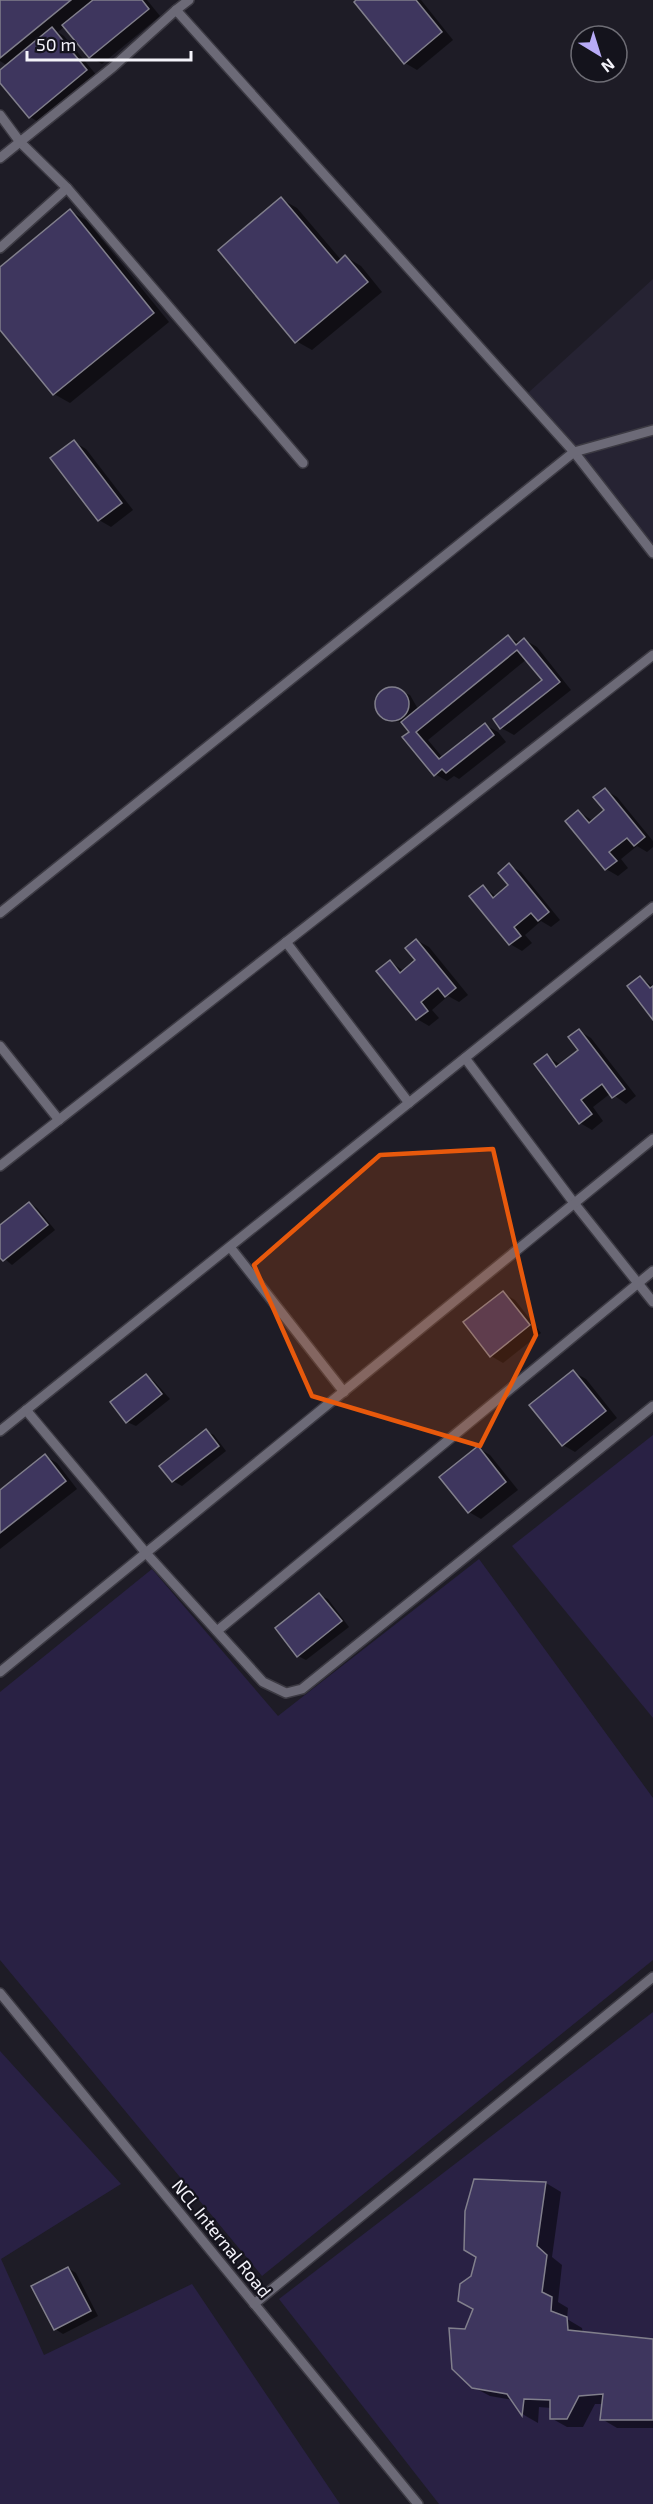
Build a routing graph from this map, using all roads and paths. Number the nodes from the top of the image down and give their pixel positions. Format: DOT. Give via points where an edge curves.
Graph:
graph roads {
  1 [pos="189,0"];
  2 [pos="176,10"];
  3 [pos="0,115"];
  4 [pos="20,142"];
  5 [pos="0,158"];
  6 [pos="68,188"];
  7 [pos="0,248"];
  8 [pos="653,430"];
  9 [pos="574,452"];
  10 [pos="303,463"];
  11 [pos="653,553"];
  12 [pos="653,655"];
  13 [pos="653,908"];
  14 [pos="0,913"];
  15 [pos="286,942"];
  16 [pos="0,1046"];
  17 [pos="465,1058"];
  18 [pos="409,1103"];
  19 [pos="59,1120"];
  20 [pos="653,1139"];
  21 [pos="0,1166"];
  22 [pos="574,1203"];
  23 [pos="230,1247"];
  24 [pos="653,1271"];
  25 [pos="638,1284"];
  26 [pos="653,1302"];
  27 [pos="344,1392"];
  28 [pos="653,1406"];
  29 [pos="26,1410"];
  30 [pos="0,1431"];
  31 [pos="146,1553"];
  32 [pos="217,1631"];
  33 [pos="0,1672"];
  34 [pos="653,1977"];
  35 [pos="0,1993"];
  36 [pos="254,2304"];
  37 [pos="418,2504"];
  1 -- 2 [label="lane"];
  2 -- 4 [label="lane"];
  2 -- 9 [label="lane"];
  3 -- 4 [label="lane"];
  4 -- 5 [label="lane"];
  4 -- 6 [label="lane"];
  6 -- 7 [label="lane"];
  6 -- 10 [label="lane"];
  8 -- 9 [label="lane"];
  9 -- 11 [label="lane"];
  9 -- 14 [label="lane"];
  12 -- 15 [label="lane"];
  13 -- 17 [label="lane"];
  15 -- 18 [label="lane"];
  15 -- 19 [label="lane"];
  16 -- 19 [label="lane"];
  17 -- 18 [label="lane"];
  17 -- 22 [label="lane"];
  18 -- 23 [label="lane"];
  19 -- 21 [label="lane"];
  20 -- 22 [label="lane"];
  22 -- 25 [label="lane"];
  22 -- 27 [label="lane"];
  23 -- 27 [label="lane"];
  23 -- 29 [label="lane"];
  24 -- 25 [label="lane"];
  25 -- 26 [label="lane"];
  25 -- 32 [label="lane"];
  27 -- 31 [label="lane"];
  28 -- 32 [label="lane" via="302,1689 286,1693 263,1682"];
  29 -- 30 [label="lane"];
  29 -- 31 [label="lane"];
  31 -- 32 [label="lane"];
  31 -- 33 [label="lane"];
  34 -- 36 [label="lane"];
  35 -- 36 [label="lane, NCL Internal Road"];
  36 -- 37 [label="lane, NCL Internal Road"];
}
